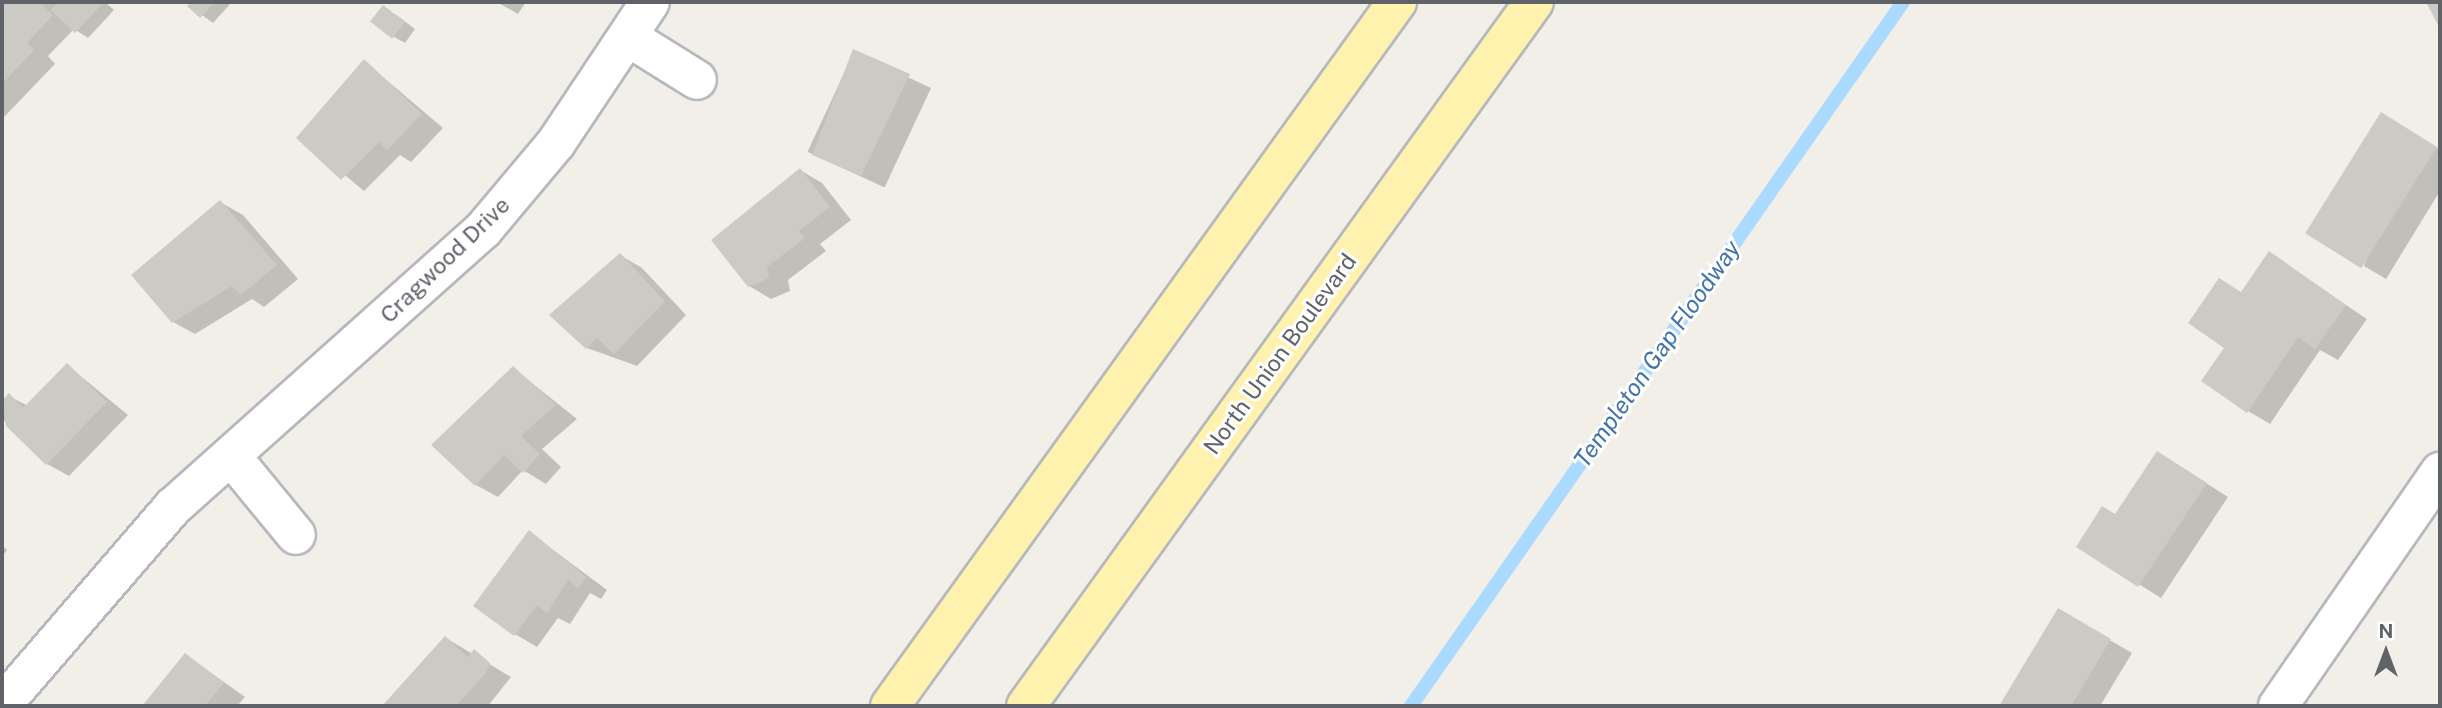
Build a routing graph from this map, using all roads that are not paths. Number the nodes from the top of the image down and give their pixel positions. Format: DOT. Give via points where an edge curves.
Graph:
graph roads {
  1 [pos="650,2"];
  2 [pos="1397,2"];
  3 [pos="1534,2"];
  4 [pos="628,37"];
  5 [pos="697,80"];
  6 [pos="231,456"];
  7 [pos="2440,472"];
  8 [pos="296,535"];
  9 [pos="2,705"];
  10 [pos="890,706"];
  11 [pos="1026,706"];
  12 [pos="2278,706"];
  1 -- 4 [label="street, Cragwood Drive"];
  2 -- 10 [label="main road"];
  3 -- 11 [label="main road, North Union Boulevard"];
  4 -- 5 [label="street"];
  4 -- 6 [label="street, Cragwood Drive" via="556,144 483,229"];
  6 -- 8 [label="street"];
  6 -- 9 [label="street, Cragwood Drive" via="112,571"];
  7 -- 12 [label="street"];
}
